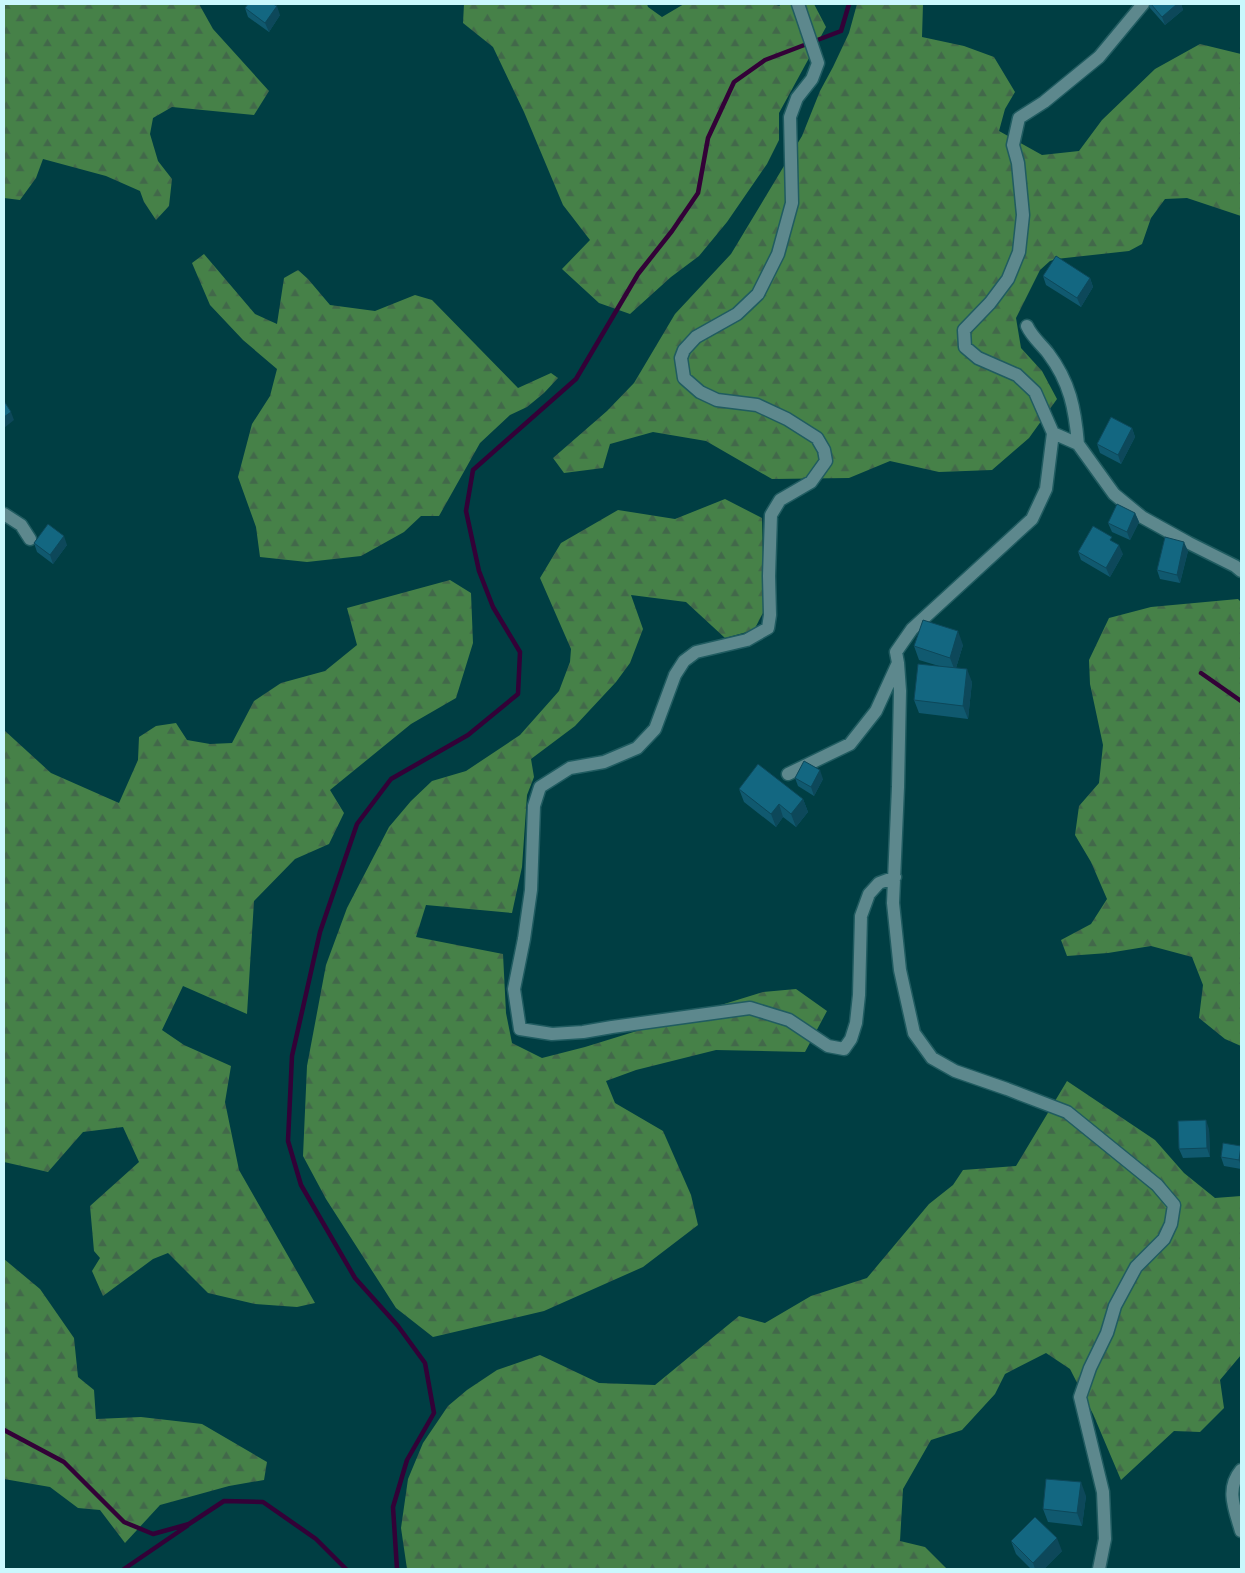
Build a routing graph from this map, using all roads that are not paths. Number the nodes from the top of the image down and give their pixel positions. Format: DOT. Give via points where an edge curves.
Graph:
graph roads {
  1 [pos="798,4"];
  2 [pos="1143,4"];
  3 [pos="1027,326"];
  4 [pos="1054,433"];
  5 [pos="1078,444"];
  6 [pos="4,514"];
  7 [pos="30,539"];
  8 [pos="1241,572"];
  9 [pos="898,663"];
  10 [pos="788,774"];
  11 [pos="894,877"];
  12 [pos="1241,1470"];
  13 [pos="1241,1531"];
  14 [pos="1099,1569"];
  1 -- 11 [label="street" via="818,63 812,79 797,98 790,117 792,203 778,254 758,294 737,314 696,336 681,358 684,378 700,392 717,400 757,405 787,419 817,438 826,461 811,482 780,500 771,515 768,628 747,640 696,652 684,661 675,675 655,729 637,748 604,762 570,768 540,786 534,806 531,890 514,989 520,1029 552,1034 583,1032 750,1008 789,1020 828,1046 844,1049 852,1039 856,1023 861,916 868,894 879,883"];
  2 -- 4 [label="street" via="1099,57 1019,118 1013,146 1018,163 1023,215 1019,252 1008,279 964,330 965,347 978,358 1017,376 1035,392"];
  3 -- 5 [label="street" via="1067,384 1075,412"];
  4 -- 5 [label="street"];
  4 -- 9 [label="street" via="1046,489 1032,519 912,629 896,652"];
  5 -- 8 [label="street" via="1114,494 1142,517"];
  6 -- 7 [label="street" via="21,524"];
  9 -- 10 [label="street" via="876,711 850,744"];
  9 -- 11 [label="street"];
  11 -- 14 [label="street" via="893,903 900,970 914,1033 932,1058 955,1072 1067,1112 1157,1185 1174,1205 1172,1224 1164,1239 1136,1267 1115,1306 1080,1397 1103,1492 1105,1539"];
  12 -- 13 [label="street" via="1235,1477 1231,1498"];
}
